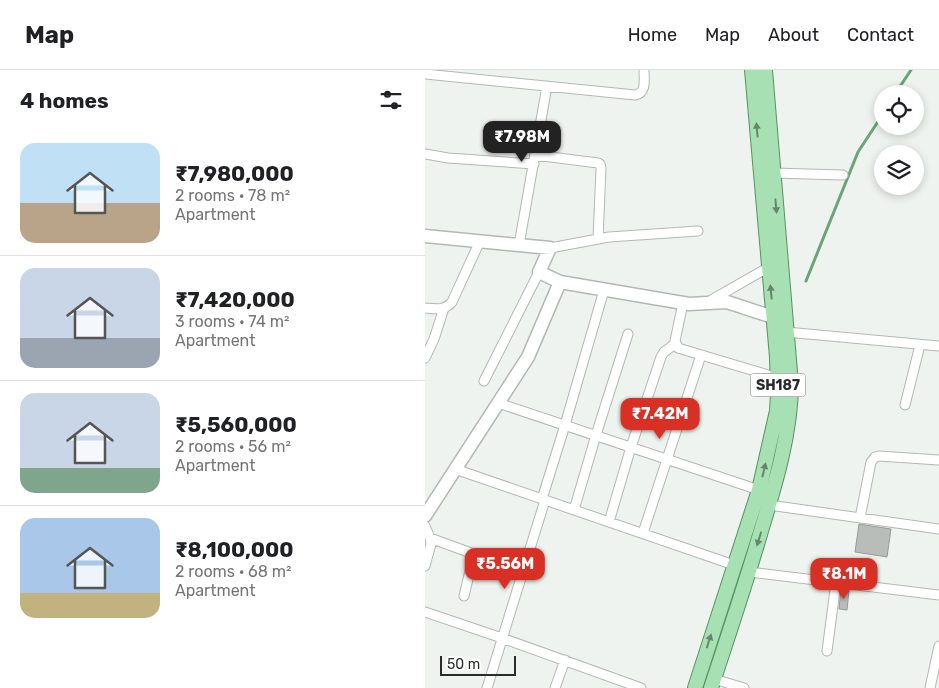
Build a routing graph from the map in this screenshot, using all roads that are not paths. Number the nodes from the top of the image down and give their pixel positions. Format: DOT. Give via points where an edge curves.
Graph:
graph roads {
  1 [pos="644,70"];
  2 [pos="751,70"];
  3 [pos="765,70"];
  4 [pos="425,74"];
  5 [pos="547,86"];
  6 [pos="425,154"];
  7 [pos="534,159"];
  8 [pos="773,173"];
  9 [pos="843,175"];
  10 [pos="699,232"];
  11 [pos="425,236"];
  12 [pos="598,239"];
  13 [pos="480,241"];
  14 [pos="519,245"];
  15 [pos="550,248"];
  16 [pos="769,267"];
  17 [pos="539,272"];
  18 [pos="560,282"];
  19 [pos="604,290"];
  20 [pos="683,303"];
  21 [pos="706,303"];
  22 [pos="425,308"];
  23 [pos="444,308"];
  24 [pos="773,317"];
  25 [pos="786,332"];
  26 [pos="628,334"];
  27 [pos="675,344"];
  28 [pos="920,345"];
  29 [pos="939,346"];
  30 [pos="701,355"];
  31 [pos="425,358"];
  32 [pos="778,378"];
  33 [pos="484,380"];
  34 [pos="498,403"];
  35 [pos="905,405"];
  36 [pos="565,425"];
  37 [pos="596,435"];
  38 [pos="631,447"];
  39 [pos="666,459"];
  40 [pos="939,460"];
  41 [pos="455,469"];
  42 [pos="759,490"];
  43 [pos="544,499"];
  44 [pos="769,505"];
  45 [pos="574,510"];
  46 [pos="425,516"];
  47 [pos="860,518"];
  48 [pos="609,522"];
  49 [pos="425,526"];
  50 [pos="939,529"];
  51 [pos="643,533"];
  52 [pos="430,538"];
  53 [pos="734,565"];
  54 [pos="425,566"];
  55 [pos="749,572"];
  56 [pos="836,582"];
  57 [pos="939,595"];
  58 [pos="464,596"];
  59 [pos="425,612"];
  60 [pos="502,638"];
  61 [pos="939,646"];
  62 [pos="827,651"];
  63 [pos="565,660"];
  64 [pos="713,684"];
  65 [pos="487,688"];
  66 [pos="555,688"];
  67 [pos="641,688"];
  68 [pos="695,688"];
  69 [pos="743,688"];
  70 [pos="930,688"];
  1 -- 5 [label="street" via="643,92 635,95"];
  16 -- 2 [label="main road, SH187, one-way"];
  3 -- 8 [label="main road, SH187"];
  4 -- 5 [label="street"];
  5 -- 7 [label="street"];
  6 -- 7 [label="street" via="448,158"];
  7 -- 12 [label="street" via="599,164"];
  7 -- 14 [label="street"];
  8 -- 9 [label="street"];
  8 -- 25 [label="main road, SH187, one-way"];
  10 -- 12 [label="street"];
  11 -- 13 [label="street"];
  12 -- 15 [label="street"];
  13 -- 14 [label="street"];
  13 -- 23 [label="street" via="452,302"];
  14 -- 15 [label="street"];
  15 -- 17 [label="street"];
  16 -- 21 [label="street"];
  24 -- 16 [label="main road, SH187, one-way"];
  17 -- 18 [label="street"];
  17 -- 33 [label="street"];
  18 -- 19 [label="street"];
  18 -- 34 [label="street" via="528,356"];
  19 -- 20 [label="street"];
  19 -- 36 [label="street"];
  20 -- 21 [label="street"];
  20 -- 27 [label="street"];
  21 -- 24 [label="street" via="727,302"];
  22 -- 23 [label="street"];
  23 -- 31 [label="street"];
  24 -- 32 [label="main road, SH187"];
  25 -- 28 [label="street"];
  25 -- 44 [label="main road, SH187" via="790,409"];
  26 -- 37 [label="street"];
  27 -- 30 [label="street" via="678,348"];
  27 -- 38 [label="street" via="661,356"];
  28 -- 29 [label="street"];
  28 -- 35 [label="street"];
  30 -- 32 [label="street"];
  30 -- 39 [label="street"];
  42 -- 32 [label="main road, SH187, one-way" via="777,412"];
  34 -- 36 [label="street"];
  34 -- 41 [label="street"];
  36 -- 37 [label="street"];
  36 -- 43 [label="street"];
  37 -- 38 [label="street"];
  37 -- 45 [label="street"];
  38 -- 39 [label="street"];
  38 -- 48 [label="street"];
  39 -- 42 [label="street"];
  39 -- 51 [label="street"];
  40 -- 47 [label="street" via="875,456"];
  41 -- 43 [label="street"];
  41 -- 46 [label="street"];
  42 -- 53 [label="main road, SH187"];
  43 -- 45 [label="street"];
  43 -- 60 [label="street"];
  44 -- 47 [label="street"];
  44 -- 55 [label="main road, SH187, one-way"];
  45 -- 48 [label="street"];
  47 -- 50 [label="street"];
  48 -- 51 [label="street"];
  49 -- 52 [label="street"];
  51 -- 53 [label="street"];
  52 -- 54 [label="street" via="431,547"];
  52 -- 58 [label="street" via="471,552 473,558"];
  68 -- 53 [label="main road, SH187, one-way"];
  55 -- 56 [label="street"];
  55 -- 64 [label="main road, SH187"];
  56 -- 57 [label="street"];
  56 -- 62 [label="street"];
  59 -- 60 [label="street"];
  60 -- 63 [label="street"];
  60 -- 65 [label="street"];
  61 -- 70 [label="street"];
  63 -- 66 [label="street"];
  63 -- 67 [label="street"];
  64 -- 69 [label="street"];
}
